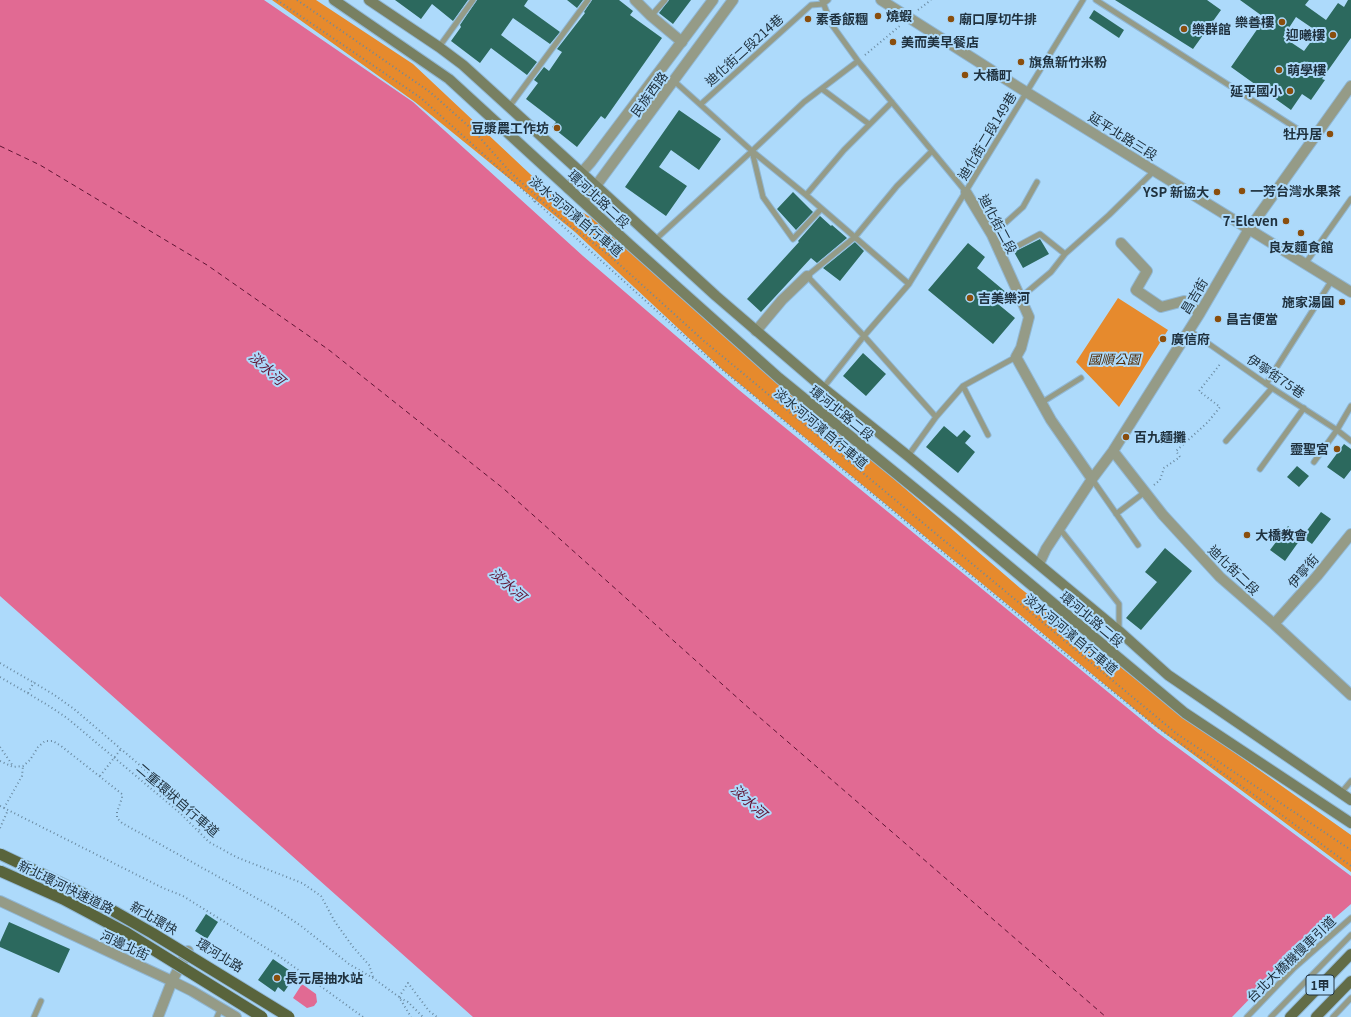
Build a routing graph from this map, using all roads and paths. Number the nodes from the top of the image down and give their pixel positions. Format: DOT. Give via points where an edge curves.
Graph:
graph roads {
  1 [pos="277,0"];
  2 [pos="296,0"];
  3 [pos="334,0"];
  4 [pos="473,0"];
  5 [pos="588,0"];
  6 [pos="635,0"];
  7 [pos="665,0"];
  8 [pos="713,0"];
  9 [pos="733,0"];
  10 [pos="828,0"];
  11 [pos="882,0"];
  12 [pos="931,0"];
  13 [pos="1083,0"];
  14 [pos="1096,0"];
  15 [pos="373,1"];
  16 [pos="822,2"];
  17 [pos="651,16"];
  18 [pos="909,18"];
  19 [pos="682,42"];
  20 [pos="439,47"];
  21 [pos="858,61"];
  22 [pos="674,81"];
  23 [pos="1351,86"];
  24 [pos="822,89"];
  25 [pos="1027,92"];
  26 [pos="892,102"];
  27 [pos="701,104"];
  28 [pos="509,107"];
  29 [pos="869,124"];
  30 [pos="1313,139"];
  31 [pos="752,151"];
  32 [pos="932,151"];
  33 [pos="1154,170"];
  34 [pos="581,173"];
  35 [pos="1037,182"];
  36 [pos="596,186"];
  37 [pos="568,188"];
  38 [pos="546,189"];
  39 [pos="966,192"];
  40 [pos="806,195"];
  41 [pos="538,198"];
  42 [pos="1351,199"];
  43 [pos="534,202"];
  44 [pos="584,202"];
  45 [pos="821,209"];
  46 [pos="1249,229"];
  47 [pos="992,235"];
  48 [pos="855,237"];
  49 [pos="655,240"];
  50 [pos="1121,243"];
  51 [pos="1064,254"];
  52 [pos="1001,255"];
  53 [pos="1305,264"];
  54 [pos="807,276"];
  55 [pos="1332,280"];
  56 [pos="909,284"];
  57 [pos="1351,292"];
  58 [pos="1020,298"];
  59 [pos="1200,313"];
  60 [pos="1189,330"];
  61 [pos="756,331"];
  62 [pos="864,336"];
  63 [pos="1227,356"];
  64 [pos="1016,357"];
  65 [pos="1081,378"];
  66 [pos="1266,384"];
  67 [pos="963,386"];
  68 [pos="823,388"];
  69 [pos="1272,388"];
  70 [pos="1041,403"];
  71 [pos="1351,406"];
  72 [pos="1304,408"];
  73 [pos="936,417"];
  74 [pos="1337,430"];
  75 [pos="988,435"];
  76 [pos="1226,441"];
  77 [pos="1351,441"];
  78 [pos="1114,451"];
  79 [pos="908,456"];
  80 [pos="1314,462"];
  81 [pos="1260,469"];
  82 [pos="1092,479"];
  83 [pos="1145,492"];
  84 [pos="1116,514"];
  85 [pos="1060,529"];
  86 [pos="1351,534"];
  87 [pos="1138,545"];
  88 [pos="1038,564"];
  89 [pos="1274,624"];
  90 [pos="1119,631"];
  91 [pos="0,664"];
  92 [pos="0,677"];
  93 [pos="34,682"];
  94 [pos="28,693"];
  95 [pos="1351,695"];
  96 [pos="0,747"];
  97 [pos="121,749"];
  98 [pos="115,757"];
  99 [pos="0,761"];
  100 [pos="23,766"];
  101 [pos="13,767"];
  102 [pos="100,776"];
  103 [pos="1351,781"];
  104 [pos="1340,794"];
  105 [pos="1351,800"];
  106 [pos="0,806"];
  107 [pos="4,808"];
  108 [pos="8,810"];
  109 [pos="1351,823"];
  110 [pos="0,828"];
  111 [pos="198,831"];
  112 [pos="1351,850"];
  113 [pos="0,853"];
  114 [pos="1351,866"];
  115 [pos="0,871"];
  116 [pos="1,904"];
  117 [pos="1351,918"];
  118 [pos="1351,935"];
  119 [pos="188,951"];
  120 [pos="1351,954"];
  121 [pos="373,978"];
  122 [pos="172,981"];
  123 [pos="1351,981"];
  124 [pos="399,997"];
  125 [pos="1351,998"];
  126 [pos="41,1001"];
  127 [pos="219,1013"];
  128 [pos="34,1017"];
  129 [pos="158,1017"];
  130 [pos="236,1017"];
  131 [pos="262,1017"];
  132 [pos="289,1017"];
  133 [pos="296,1017"];
  134 [pos="363,1017"];
  135 [pos="411,1017"];
  136 [pos="423,1017"];
  137 [pos="436,1017"];
  138 [pos="1247,1017"];
  139 [pos="1271,1017"];
  140 [pos="1290,1017"];
  141 [pos="1316,1017"];
  142 [pos="1333,1017"];
  1 -- 43 [label="path" via="421,98"];
  2 -- 41 [label="path, 淡水河河濱自行車道" via="430,92 474,131 510,172"];
  3 -- 37 [label="main road, 環河北路二段" via="449,79"];
  4 -- 20 [label="lane"];
  5 -- 28 [label="lane"];
  6 -- 17 [label="street"];
  7 -- 17 [label="lane"];
  8 -- 19 [label="street, 民族西路"];
  9 -- 22 [label="street, 民族西路"];
  10 -- 16 [label="lane, 迪化街二段214巷"];
  11 -- 18 [label="street, 延平北路三段"];
  12 -- 18 [label="path"];
  13 -- 25 [label="lane, 迪化街二段149巷"];
  14 -- 30 [label="lane"];
  15 -- 20 [label="main road, 環河北路二段"];
  16 -- 21 [label="lane, 迪化街二段" via="832,25"];
  16 -- 27 [label="lane, 迪化街二段214巷" via="812,5"];
  17 -- 19 [label="street"];
  18 -- 21 [label="path"];
  18 -- 25 [label="street, 延平北路三段"];
  19 -- 34 [label="street, 民族西路"];
  20 -- 28 [label="main road, 環河北路二段"];
  21 -- 24 [label="lane"];
  21 -- 26 [label="lane, 迪化街二段"];
  22 -- 27 [label="lane"];
  22 -- 36 [label="street, 民族西路"];
  23 -- 30 [label="street, 昌吉街"];
  24 -- 29 [label="lane"];
  24 -- 31 [label="lane" via="804,102"];
  25 -- 33 [label="street, 延平北路三段"];
  25 -- 39 [label="lane, 迪化街二段149巷"];
  26 -- 29 [label="lane"];
  26 -- 32 [label="lane, 迪化街二段"];
  27 -- 31 [label="lane"];
  28 -- 34 [label="main road, 環河北路二段"];
  29 -- 40 [label="lane"];
  30 -- 46 [label="street, 昌吉街"];
  31 -- 40 [label="lane"];
  31 -- 45 [label="lane" via="763,197 793,239"];
  31 -- 49 [label="lane"];
  32 -- 39 [label="lane, 迪化街二段"];
  32 -- 48 [label="lane"];
  33 -- 46 [label="street, 延平北路三段"];
  33 -- 51 [label="lane" via="1109,215"];
  34 -- 36 [label="main road, 環河北路二段"];
  34 -- 37 [label="street, 民族西路"];
  35 -- 47 [label="lane" via="1023,207"];
  36 -- 44 [label="street, 民族西路"];
  36 -- 49 [label="main road, 環河北路二段"];
  37 -- 44 [label="main road, 環河北路二段"];
  38 -- 41 [label="path"];
  39 -- 47 [label="street, 迪化街二段"];
  39 -- 56 [label="lane, 迪化街二段149巷"];
  40 -- 45 [label="lane"];
  41 -- 43 [label="path"];
  41 -- 112 [label="path, 淡水河河濱自行車道" via="609,255 704,341 893,500 1177,734"];
  42 -- 53 [label="lane"];
  43 -- 114 [label="path" via="720,368 1066,655 1157,727"];
  44 -- 109 [label="main road, 環河北路二段" via="779,378 1185,713"];
  45 -- 48 [label="lane"];
  46 -- 53 [label="street, 延平北路三段"];
  46 -- 59 [label="street, 昌吉街"];
  47 -- 52 [label="street, 迪化街二段"];
  48 -- 54 [label="lane"];
  48 -- 56 [label="lane"];
  49 -- 61 [label="main road, 環河北路二段"];
  50 -- 59 [label="street" via="1147,271 1136,290 1161,307 1184,302"];
  51 -- 52 [label="lane" via="1040,234"];
  51 -- 58 [label="lane" via="1051,272"];
  52 -- 58 [label="street, 迪化街二段"];
  53 -- 55 [label="street, 延平北路三段"];
  54 -- 61 [label="street" via="782,300"];
  54 -- 62 [label="lane"];
  55 -- 57 [label="street, 延平北路三段"];
  55 -- 66 [label="lane"];
  56 -- 62 [label="lane, 迪化街二段149巷"];
  58 -- 64 [label="street, 迪化街二段" via="1029,317"];
  59 -- 60 [label="street, 昌吉街"];
  60 -- 63 [label="lane, 伊寧街75巷"];
  60 -- 78 [label="street, 昌吉街"];
  61 -- 68 [label="main road, 環河北路二段"];
  62 -- 68 [label="lane, 迪化街二段149巷"];
  62 -- 73 [label="lane"];
  63 -- 66 [label="lane, 伊寧街75巷"];
  63 -- 83 [label="path" via="1199,391 1220,407 1208,422 1176,451 1180,457 1164,468 1160,480"];
  64 -- 67 [label="lane"];
  64 -- 70 [label="street"];
  65 -- 70 [label="lane"];
  66 -- 69 [label="lane, 伊寧街75巷"];
  67 -- 73 [label="lane"];
  67 -- 75 [label="lane"];
  68 -- 79 [label="main road, 環河北路二段"];
  69 -- 72 [label="lane, 伊寧街75巷"];
  69 -- 76 [label="lane"];
  70 -- 82 [label="street"];
  71 -- 74 [label="lane"];
  72 -- 74 [label="lane, 伊寧街75巷"];
  72 -- 81 [label="lane"];
  73 -- 79 [label="lane"];
  74 -- 77 [label="lane, 伊寧街75巷"];
  74 -- 80 [label="lane"];
  78 -- 82 [label="street, 昌吉街"];
  78 -- 83 [label="street, 迪化街二段"];
  79 -- 88 [label="main road, 環河北路二段"];
  82 -- 84 [label="lane"];
  82 -- 85 [label="street, 昌吉街"];
  83 -- 84 [label="lane"];
  83 -- 89 [label="street, 迪化街二段" via="1220,578"];
  84 -- 87 [label="lane"];
  85 -- 88 [label="street, 昌吉街"];
  85 -- 90 [label="lane" via="1119,604"];
  86 -- 89 [label="street, 伊寧街" via="1318,576"];
  88 -- 90 [label="main road, 環河北路二段"];
  89 -- 95 [label="street, 迪化街二段"];
  90 -- 104 [label="main road, 環河北路二段" via="1168,675"];
  91 -- 93 [label="path"];
  92 -- 94 [label="path, 二重環狀自行車道"];
  93 -- 94 [label="path"];
  93 -- 97 [label="path" via="74,709"];
  94 -- 98 [label="path, 二重環狀自行車道" via="67,718"];
  96 -- 101 [label="path"];
  97 -- 98 [label="path"];
  97 -- 111 [label="path" via="207,823"];
  98 -- 102 [label="path"];
  98 -- 111 [label="path, 二重環狀自行車道"];
  99 -- 101 [label="path"];
  100 -- 101 [label="path"];
  100 -- 102 [label="path" via="45,741 53,741"];
  100 -- 107 [label="path" via="22,776"];
  102 -- 121 [label="path" via="122,794 117,812 117,818 122,823 276,909 349,964"];
  103 -- 104 [label="lane"];
  104 -- 105 [label="main road, 環河北路二段"];
  106 -- 107 [label="path"];
  107 -- 108 [label="path"];
  108 -- 110 [label="path"];
  108 -- 134 [label="path" via="156,885 183,896 279,956"];
  111 -- 121 [label="path, 二重環狀自行車道" via="209,842 236,857 302,883 321,896 353,948 369,965"];
  113 -- 119 [label="street, 環河北路" via="55,877"];
  113 -- 132 [label="highway, 新北環快, bridge" via="86,895"];
  115 -- 131 [label="highway, 新北環河快速道路, bridge" via="63,899 125,932"];
  116 -- 122 [label="street, 河邊北街"];
  117 -- 138 [label="lane, 台北大橋機慢車引道" via="1294,968"];
  118 -- 139 [label="lane, 台北大橋機慢車引道"];
  119 -- 122 [label="street"];
  119 -- 133 [label="street, 環河北路"];
  120 -- 140 [label="main road, 1甲"];
  121 -- 124 [label="path"];
  122 -- 127 [label="street, 河邊北街"];
  122 -- 129 [label="street"];
  123 -- 141 [label="main road, 1甲"];
  124 -- 135 [label="path"];
  124 -- 136 [label="path"];
  124 -- 137 [label="path" via="408,983"];
  125 -- 142 [label="lane"];
  126 -- 128 [label="lane"];
  127 -- 130 [label="street, 河邊北街"];
}
